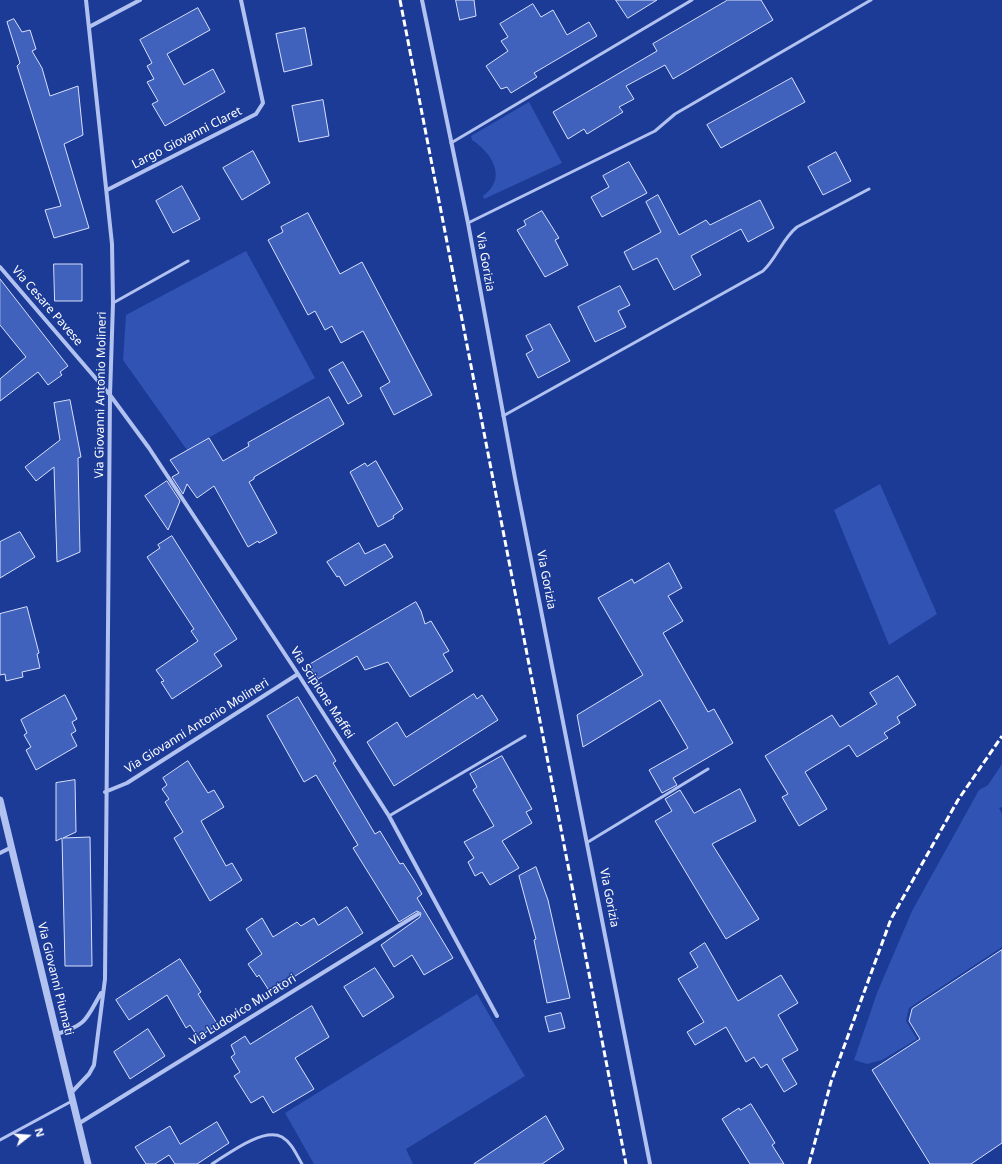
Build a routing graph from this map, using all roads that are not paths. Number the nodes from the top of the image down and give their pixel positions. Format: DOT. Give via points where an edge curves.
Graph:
graph roads {
  1 [pos="86,0"];
  2 [pos="140,0"];
  3 [pos="241,0"];
  4 [pos="422,0"];
  5 [pos="692,0"];
  6 [pos="871,0"];
  7 [pos="88,27"];
  8 [pos="451,143"];
  9 [pos="869,189"];
  10 [pos="107,190"];
  11 [pos="468,223"];
  12 [pos="188,261"];
  13 [pos="0,267"];
  14 [pos="113,303"];
  15 [pos="110,395"];
  16 [pos="503,416"];
  17 [pos="298,674"];
  18 [pos="525,736"];
  19 [pos="708,769"];
  20 [pos="105,792"];
  21 [pos="0,800"];
  22 [pos="389,816"];
  23 [pos="588,842"];
  24 [pos="12,847"];
  25 [pos="0,853"];
  26 [pos="418,914"];
  27 [pos="102,991"];
  28 [pos="497,1016"];
  29 [pos="57,1034"];
  30 [pos="71,1093"];
  31 [pos="73,1100"];
  32 [pos="78,1124"];
  33 [pos="0,1140"];
  34 [pos="88,1164"];
  35 [pos="212,1164"];
  36 [pos="302,1164"];
  37 [pos="650,1164"];
  1 -- 7 [label="street, Via Giovanni Antonio Molineri"];
  2 -- 7 [label="street"];
  3 -- 10 [label="street, Largo Giovanni Claret" via="263,102 256,114"];
  4 -- 8 [label="street, Via Gorizia"];
  5 -- 8 [label="lane"];
  6 -- 11 [label="lane" via="675,114 656,131"];
  7 -- 10 [label="street, Via Giovanni Antonio Molineri"];
  8 -- 11 [label="street, Via Gorizia"];
  9 -- 16 [label="lane" via="797,227 788,235 773,262 763,271"];
  10 -- 14 [label="street, Via Giovanni Antonio Molineri" via="112,244"];
  11 -- 16 [label="street, Via Gorizia"];
  12 -- 14 [label="lane"];
  13 -- 15 [label="street, Via Cesare Pavese"];
  14 -- 15 [label="street, Via Giovanni Antonio Molineri"];
  15 -- 17 [label="street, Via Scipione Maffei" via="149,448"];
  15 -- 20 [label="street, Via Giovanni Antonio Molineri"];
  16 -- 23 [label="street, Via Gorizia"];
  17 -- 20 [label="street, Via Giovanni Antonio Molineri" via="127,783"];
  17 -- 22 [label="street, Via Scipione Maffei"];
  18 -- 22 [label="lane"];
  19 -- 23 [label="lane"];
  20 -- 27 [label="street, Via Giovanni Antonio Molineri" via="105,979"];
  21 -- 24 [label="street, Via Giovanni Piumati"];
  22 -- 28 [label="street, Via Scipione Maffei"];
  23 -- 37 [label="street, Via Gorizia"];
  24 -- 25 [label="street"];
  24 -- 29 [label="street, Via Giovanni Piumati"];
  26 -- 32 [label="street, Via Ludovico Muratori"];
  27 -- 29 [label="street, Via Giovanni Antonio Molineri" via="84,1023"];
  27 -- 30 [label="street, Via Giovanni Antonio Molineri" via="94,1065"];
  29 -- 30 [label="street, Via Giovanni Piumati"];
  30 -- 31 [label="street, Via Giovanni Piumati"];
  31 -- 32 [label="street, Via Giovanni Piumati"];
  31 -- 33 [label="lane"];
  32 -- 34 [label="street, Via Giovanni Piumati"];
  35 -- 36 [label="lane" via="259,1137 270,1135 281,1137 292,1146"];
}
